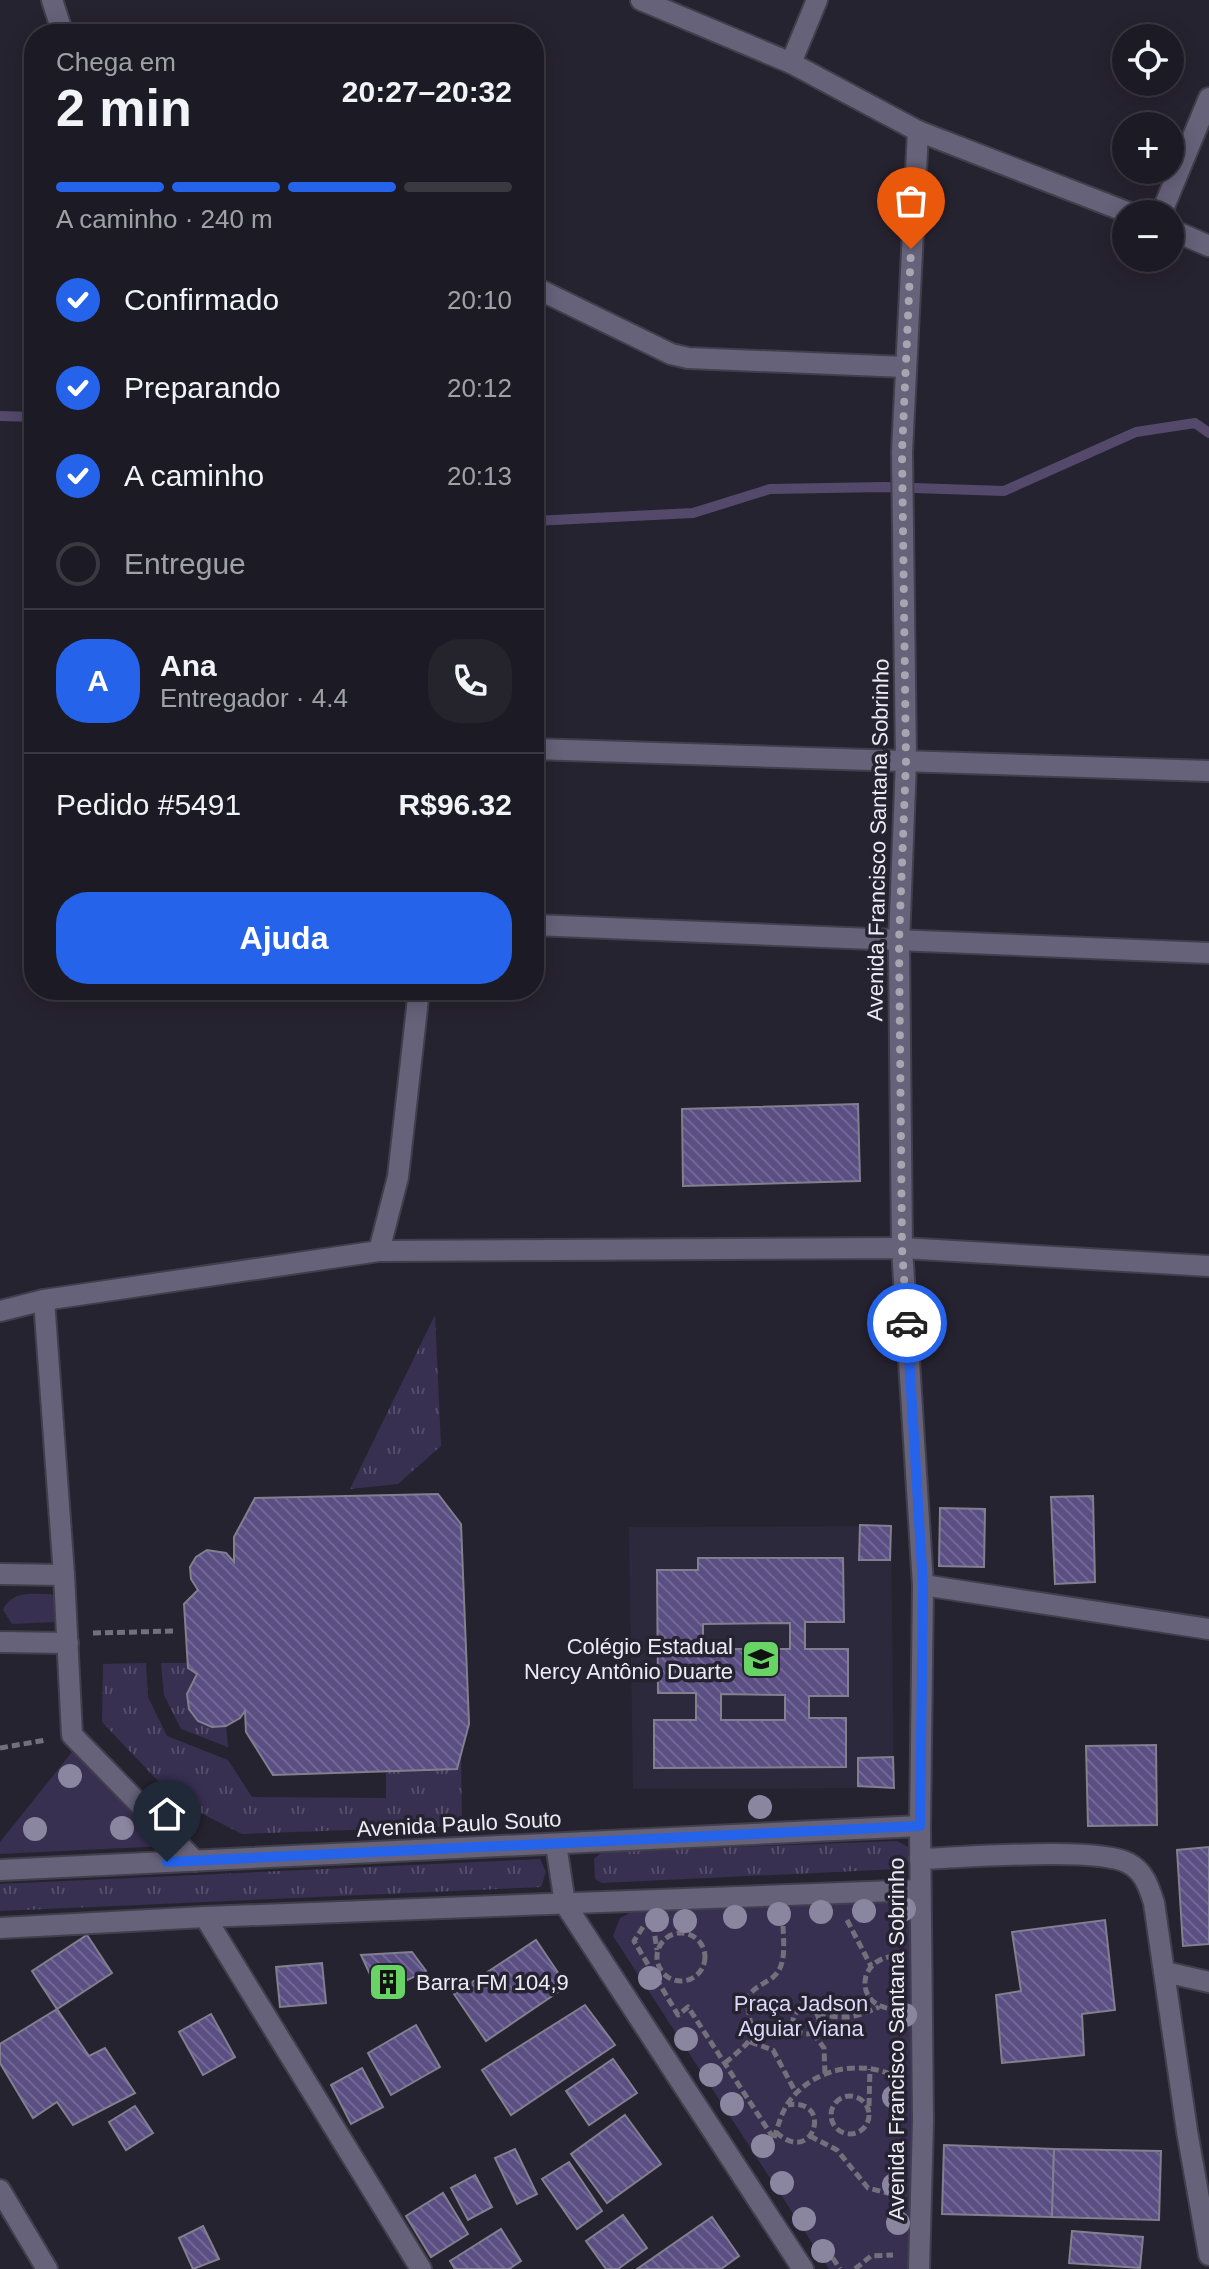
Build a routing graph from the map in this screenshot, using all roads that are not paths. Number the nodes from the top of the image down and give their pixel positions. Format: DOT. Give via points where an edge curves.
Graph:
graph roads {
  1 [pos="52,0"];
  2 [pos="641,0"];
  3 [pos="817,0"];
  4 [pos="60,24"];
  5 [pos="791,63"];
  6 [pos="1209,98"];
  7 [pos="918,131"];
  8 [pos="1167,200"];
  9 [pos="1112,206"];
  10 [pos="1184,235"];
  11 [pos="1209,246"];
  12 [pos="544,292"];
  13 [pos="905,367"];
  14 [pos="544,749"];
  15 [pos="906,761"];
  16 [pos="1209,771"];
  17 [pos="544,925"];
  18 [pos="899,942"];
  19 [pos="1209,953"];
  20 [pos="418,1000"];
  21 [pos="902,1248"];
  22 [pos="379,1251"];
  23 [pos="1209,1266"];
  24 [pos="44,1300"];
  25 [pos="0,1311"];
  26 [pos="0,1574"];
  27 [pos="64,1575"];
  28 [pos="923,1585"];
  29 [pos="1209,1629"];
  30 [pos="68,1638"];
  31 [pos="0,1642"];
  32 [pos="920,1826"];
  33 [pos="556,1844"];
  34 [pos="920,1859"];
  35 [pos="195,1861"];
  36 [pos="0,1870"];
  37 [pos="920,1890"];
  38 [pos="565,1904"];
  39 [pos="205,1917"];
  40 [pos="0,1928"];
  41 [pos="1165,1972"];
  42 [pos="1209,1982"];
  43 [pos="0,2190"];
  44 [pos="1209,2255"];
  45 [pos="912,2262"];
  46 [pos="47,2269"];
  47 [pos="421,2269"];
  48 [pos="803,2269"];
  1 -- 4 [label="street"];
  2 -- 5 [label="street"];
  3 -- 5 [label="street"];
  5 -- 7 [label="street"];
  6 -- 8 [label="street"];
  7 -- 9 [label="street"];
  7 -- 13 [label="street, Avenida Francisco Santana Sobrinho"];
  10 -- 11 [label="street"];
  12 -- 13 [label="street" via="688,358"];
  13 -- 15 [label="street, Avenida Francisco Santana Sobrinho"];
  14 -- 15 [label="street"];
  15 -- 16 [label="street"];
  15 -- 18 [label="street, Avenida Francisco Santana Sobrinho"];
  17 -- 18 [label="street"];
  18 -- 19 [label="street"];
  18 -- 21 [label="street, Avenida Francisco Santana Sobrinho"];
  20 -- 22 [label="street" via="398,1177"];
  21 -- 22 [label="street"];
  21 -- 23 [label="street"];
  21 -- 28 [label="street, Avenida Francisco Santana Sobrinho"];
  22 -- 24 [label="street"];
  24 -- 25 [label="street"];
  24 -- 27 [label="street"];
  26 -- 27 [label="street"];
  27 -- 30 [label="street"];
  28 -- 29 [label="street"];
  28 -- 32 [label="street, Avenida Francisco Santana Sobrinho"];
  30 -- 31 [label="street"];
  30 -- 35 [label="street" via="72,1735"];
  32 -- 33 [label="street, Avenida Paulo Souto"];
  32 -- 34 [label="street, Avenida Francisco Santana Sobrinho"];
  33 -- 35 [label="street, Avenida Paulo Souto"];
  33 -- 38 [label="street"];
  34 -- 37 [label="street, Avenida Francisco Santana Sobrinho"];
  34 -- 41 [label="street" via="1065,1855 1128,1863 1147,1880"];
  35 -- 36 [label="street, Avenida Paulo Souto"];
  37 -- 38 [label="street"];
  37 -- 45 [label="street, Avenida Francisco Santana Sobrinho" via="923,2121"];
  38 -- 39 [label="street"];
  38 -- 48 [label="street"];
  39 -- 40 [label="street"];
  39 -- 47 [label="street"];
  41 -- 42 [label="street"];
  41 -- 44 [label="street"];
  43 -- 46 [label="street"];
}
